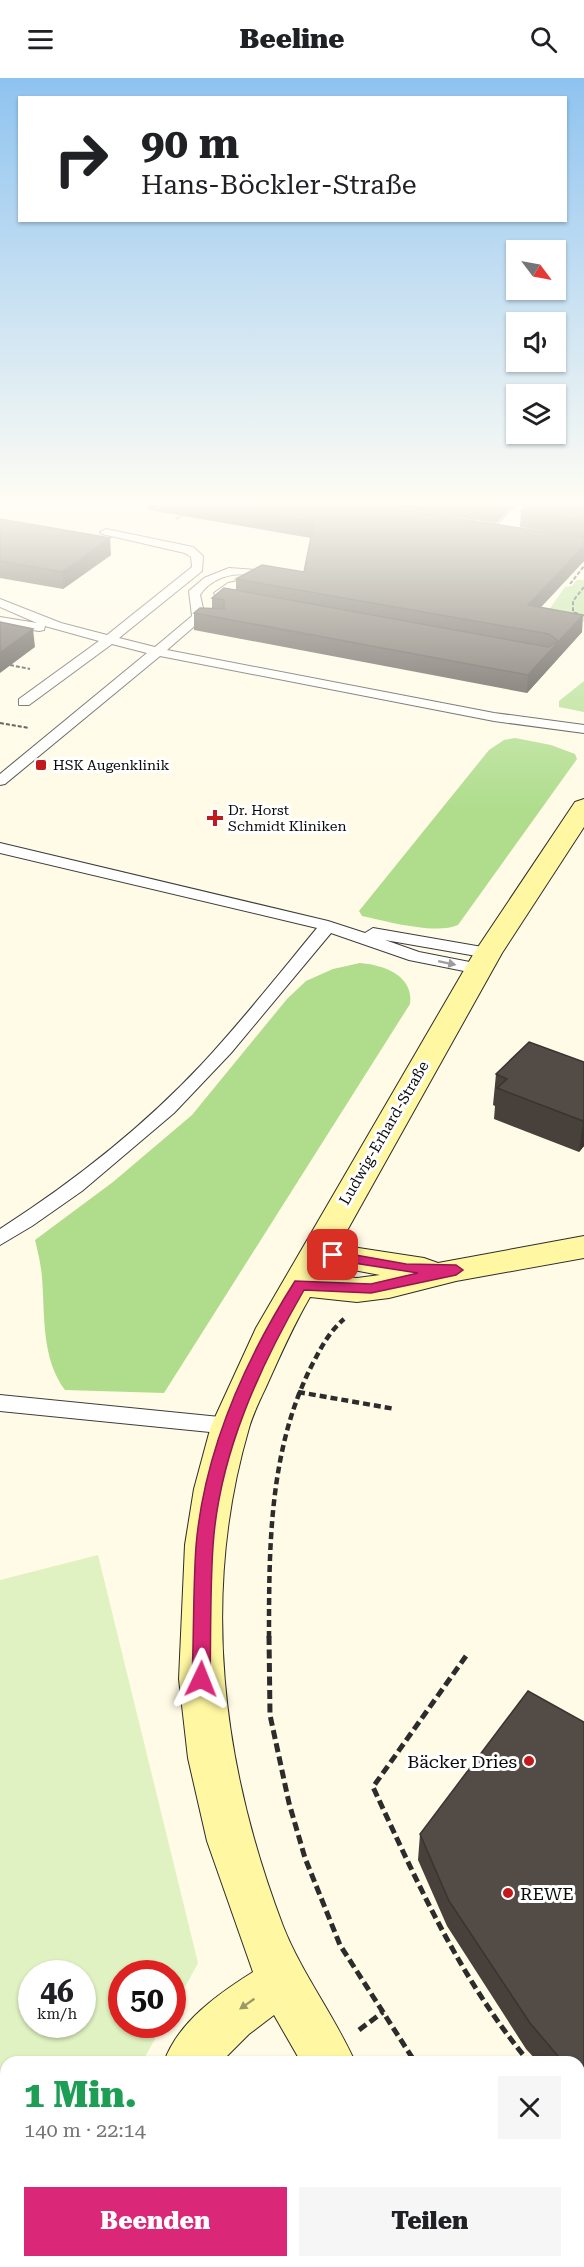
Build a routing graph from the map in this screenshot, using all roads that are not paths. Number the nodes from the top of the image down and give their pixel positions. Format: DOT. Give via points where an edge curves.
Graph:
graph roads {
  1 [pos="10,607"];
  2 [pos="151,607"];
  3 [pos="198,607"];
  4 [pos="197,619"];
  5 [pos="0,621"];
  6 [pos="213,621"];
  7 [pos="56,626"];
  8 [pos="109,640"];
  9 [pos="159,652"];
  10 [pos="24,702"];
  11 [pos="494,717"];
  12 [pos="584,729"];
  13 [pos="584,741"];
  14 [pos="0,781"];
  15 [pos="584,807"];
  16 [pos="0,848"];
  17 [pos="333,927"];
  18 [pos="483,961"];
  19 [pos="10,1225"];
  20 [pos="0,1238"];
  21 [pos="584,1247"];
  22 [pos="308,1268"];
  23 [pos="0,1403"];
  24 [pos="231,1426"];
  25 [pos="282,1982"];
  26 [pos="195,2056"];
  27 [pos="321,2056"];
  1 -- 7 [label="lane"];
  2 -- 8 [label="lane"];
  3 -- 4 [label="lane" via="201,614"];
  4 -- 6 [label="lane"];
  4 -- 9 [label="lane"];
  5 -- 7 [label="lane"];
  7 -- 8 [label="lane"];
  8 -- 9 [label="lane"];
  8 -- 10 [label="lane"];
  9 -- 11 [label="lane"];
  9 -- 14 [label="lane"];
  11 -- 12 [label="lane"];
  11 -- 13 [label="lane"];
  15 -- 18 [label="main road, Ludwig-Erhard-Straße"];
  16 -- 17 [label="lane"];
  17 -- 18 [label="lane" via="415,956"];
  17 -- 19 [label="lane" via="191,1086 118,1154"];
  18 -- 22 [label="main road, Ludwig-Erhard-Straße"];
  19 -- 20 [label="lane"];
  21 -- 22 [label="main road" via="371,1289 339,1289"];
  22 -- 24 [label="main road, Ludwig-Erhard-Straße" via="260,1358"];
  23 -- 24 [label="lane"];
  24 -- 25 [label="main road, Ludwig-Erhard-Straße" via="214,1489 205,1545 201,1679 211,1758 230,1841"];
  25 -- 26 [label="main road, one-way" via="215,2029"];
  25 -- 27 [label="main road, Ludwig-Erhard-Straße"];
}
